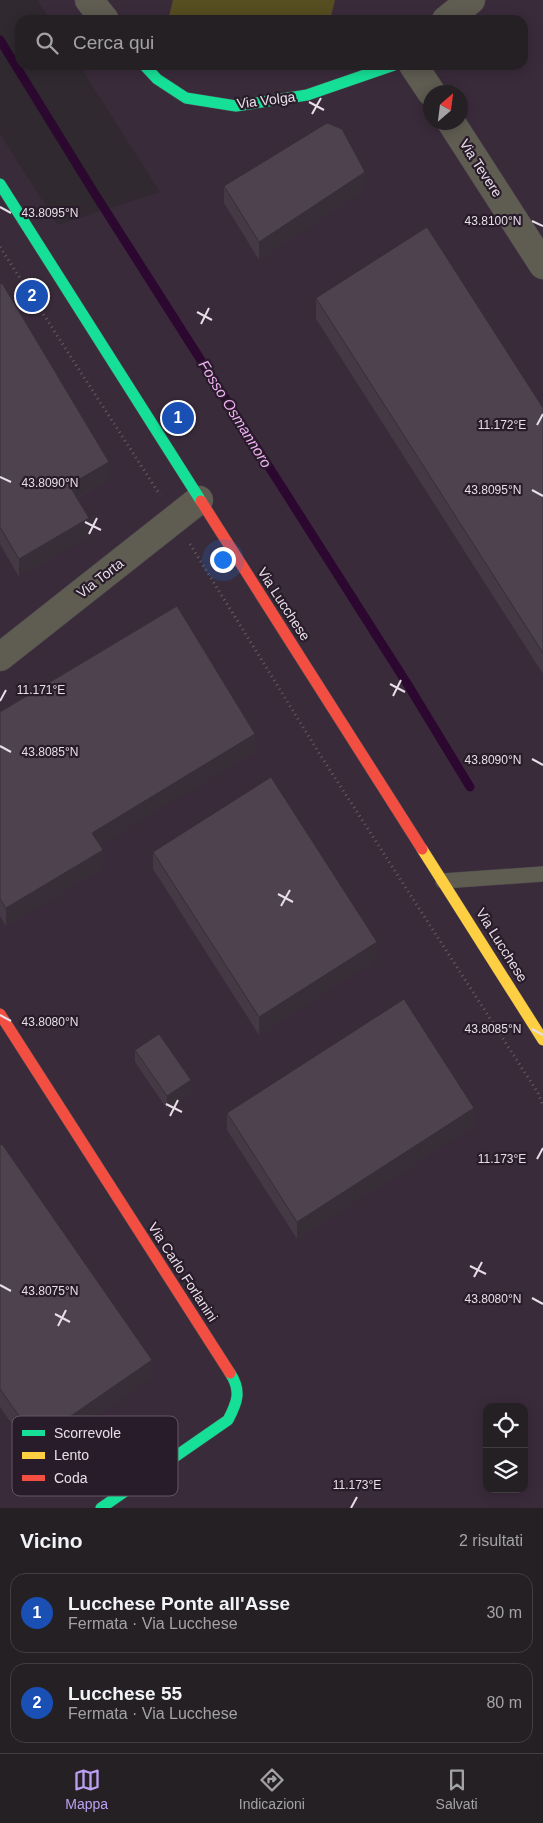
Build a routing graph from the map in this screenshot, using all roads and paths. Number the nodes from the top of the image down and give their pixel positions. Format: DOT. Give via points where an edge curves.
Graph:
graph roads {
  1 [pos="89,0"];
  2 [pos="471,0"];
  3 [pos="101,15"];
  4 [pos="452,15"];
  5 [pos="149,70"];
  6 [pos="380,70"];
  7 [pos="416,70"];
  8 [pos="426,85"];
  9 [pos="456,130"];
  10 [pos="0,184"];
  11 [pos="0,247"];
  12 [pos="543,265"];
  13 [pos="161,498"];
  14 [pos="199,500"];
  15 [pos="188,540"];
  16 [pos="0,657"];
  17 [pos="543,874"];
  18 [pos="443,881"];
  19 [pos="0,1014"];
  20 [pos="543,1040"];
  21 [pos="543,1106"];
  22 [pos="178,1455"];
  23 [pos="118,1496"];
  24 [pos="101,1508"];
  1 -- 3 [label="street"];
  2 -- 4 [label="street"];
  5 -- 6 [label="main road, Via Volga" via="186,98 236,106 307,95"];
  7 -- 8 [label="street"];
  9 -- 12 [label="street, Via Tevere"];
  10 -- 14 [label="main road, Via Lucchese"];
  11 -- 13 [label="path"];
  14 -- 16 [label="street, Via Torta"];
  14 -- 18 [label="main road, Via Lucchese"];
  15 -- 21 [label="path" via="538,1093"];
  17 -- 18 [label="lane"];
  18 -- 20 [label="main road, Via Lucchese"];
  19 -- 22 [label="main road, Via Carlo Forlanini" via="236,1382 237,1402 228,1420"];
  23 -- 24 [label="main road, Via Carlo Forlanini"];
}
